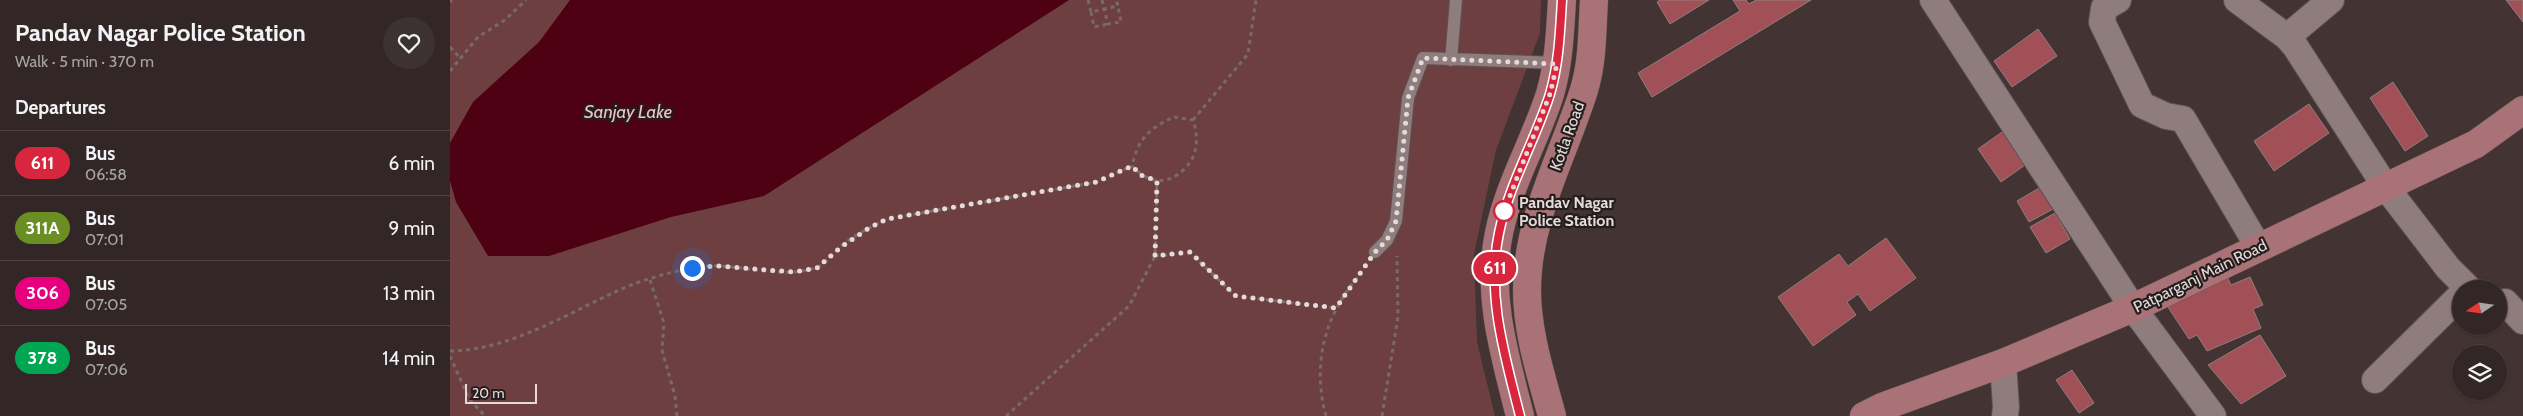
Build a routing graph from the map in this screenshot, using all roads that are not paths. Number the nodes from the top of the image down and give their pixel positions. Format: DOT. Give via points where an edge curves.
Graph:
graph roads {
  1 [pos="1456,0"];
  2 [pos="1562,0"];
  3 [pos="1594,0"];
  4 [pos="1933,0"];
  5 [pos="2118,0"];
  6 [pos="2237,0"];
  7 [pos="2331,0"];
  8 [pos="2287,37"];
  9 [pos="1451,60"];
  10 [pos="1557,64"];
  11 [pos="2523,110"];
  12 [pos="2385,186"];
  13 [pos="2258,248"];
  14 [pos="1375,252"];
  15 [pos="2459,280"];
  16 [pos="2509,301"];
  17 [pos="2452,304"];
  18 [pos="2134,308"];
  19 [pos="2523,321"];
  20 [pos="2003,363"];
  21 [pos="2375,380"];
  22 [pos="1520,416"];
  23 [pos="1552,416"];
  24 [pos="1864,416"];
  25 [pos="2005,416"];
  26 [pos="2213,416"];
  1 -- 9 [label="lane"];
  2 -- 10 [label="main road, Kotla Road"];
  3 -- 23 [label="main road, Kotla Road" via="1588,75 1536,218 1530,251 1529,324"];
  4 -- 18 [label="street"];
  5 -- 13 [label="street" via="2104,8 2102,22 2142,105 2166,116 2183,119"];
  6 -- 8 [label="street"];
  7 -- 8 [label="street"];
  8 -- 12 [label="street"];
  9 -- 10 [label="lane"];
  9 -- 14 [label="lane" via="1423,58 1408,98 1396,221 1387,240"];
  10 -- 22 [label="main road, Kotla Road" via="1550,94 1505,210 1496,260 1498,325"];
  11 -- 12 [label="main road, Patparganj Main Road" via="2476,144"];
  12 -- 13 [label="main road, Patparganj Main Road"];
  12 -- 15 [label="street"];
  13 -- 18 [label="main road, Patparganj Main Road"];
  16 -- 19 [label="street"];
  17 -- 21 [label="street"];
  18 -- 20 [label="main road, Patparganj Main Road"];
  18 -- 26 [label="street"];
  20 -- 24 [label="main road, Patparganj Main Road"];
  20 -- 25 [label="street"];
}
